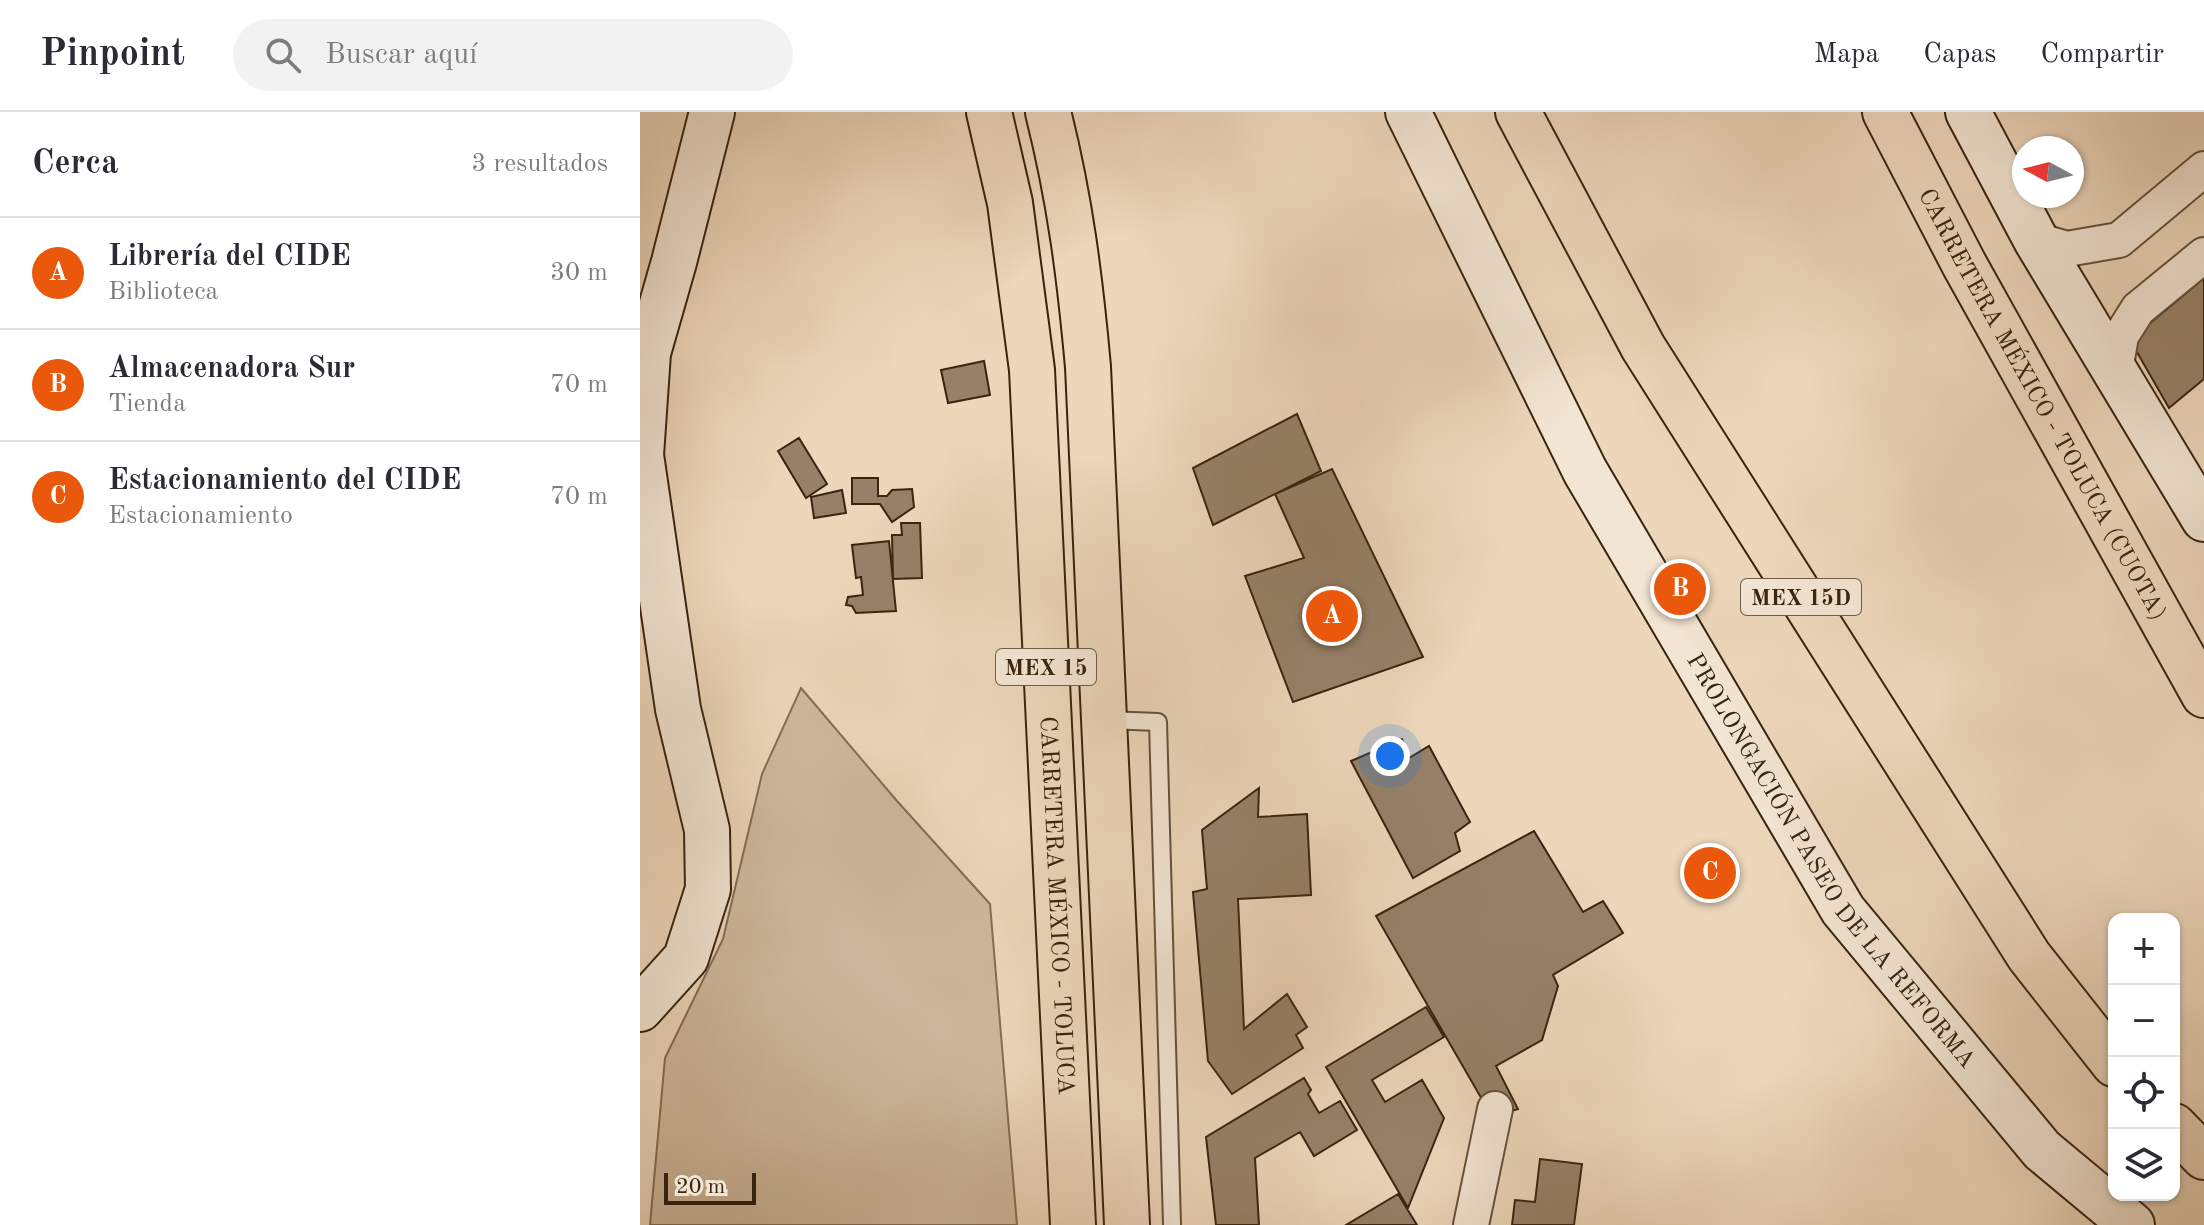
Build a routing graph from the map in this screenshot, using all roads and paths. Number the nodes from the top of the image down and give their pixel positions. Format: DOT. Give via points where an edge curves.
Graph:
graph roads {
  1 [pos="712,112"];
  2 [pos="989,112"];
  3 [pos="1048,112"];
  4 [pos="1408,112"];
  5 [pos="1518,112"];
  6 [pos="1885,112"];
  7 [pos="1968,112"];
  8 [pos="2204,169"];
  9 [pos="2036,240"];
  10 [pos="2204,255"];
  11 [pos="2115,371"];
  12 [pos="2204,519"];
  13 [pos="2204,695"];
  14 [pos="1102,720"];
  15 [pos="640,1009"];
  16 [pos="2108,1057"];
  17 [pos="1495,1109"];
  18 [pos="2177,1129"];
  19 [pos="2204,1157"];
  20 [pos="1073,1225"];
  21 [pos="1127,1225"];
  22 [pos="1172,1225"];
  23 [pos="1471,1225"];
  24 [pos="2132,1225"];
  1 -- 15 [label="main road" via="648,353 641,455 678,709 707,830 708,889 686,958"];
  2 -- 20 [label="main road, CARRETERA MÉXICO - TOLUCA / MEX 15" via="1010,203 1032,370"];
  3 -- 14 [label="main road, MEX 15" via="1078,260 1085,336"];
  4 -- 24 [label="main road, PROLONGACIÓN PASEO DE LA REFORMA" via="1585,471 1843,910 2042,1150"];
  5 -- 16 [label="main road, MEX 15D" via="1643,347 2029,956"];
  6 -- 13 [label="main road, CARRETERA MÉXICO - TOLUCA (CUOTA)" via="1971,278"];
  7 -- 9 [label="main road"];
  8 -- 9 [label="street" via="2119,240 2067,249"];
  9 -- 11 [label="main road"];
  10 -- 11 [label="street" via="2138,309 2121,336"];
  11 -- 12 [label="main road"];
  14 -- 21 [label="main road, MEX 15"];
  14 -- 22 [label="lane" via="1158,722"];
  17 -- 23 [label="street"];
  18 -- 19 [label="main road"];
}
